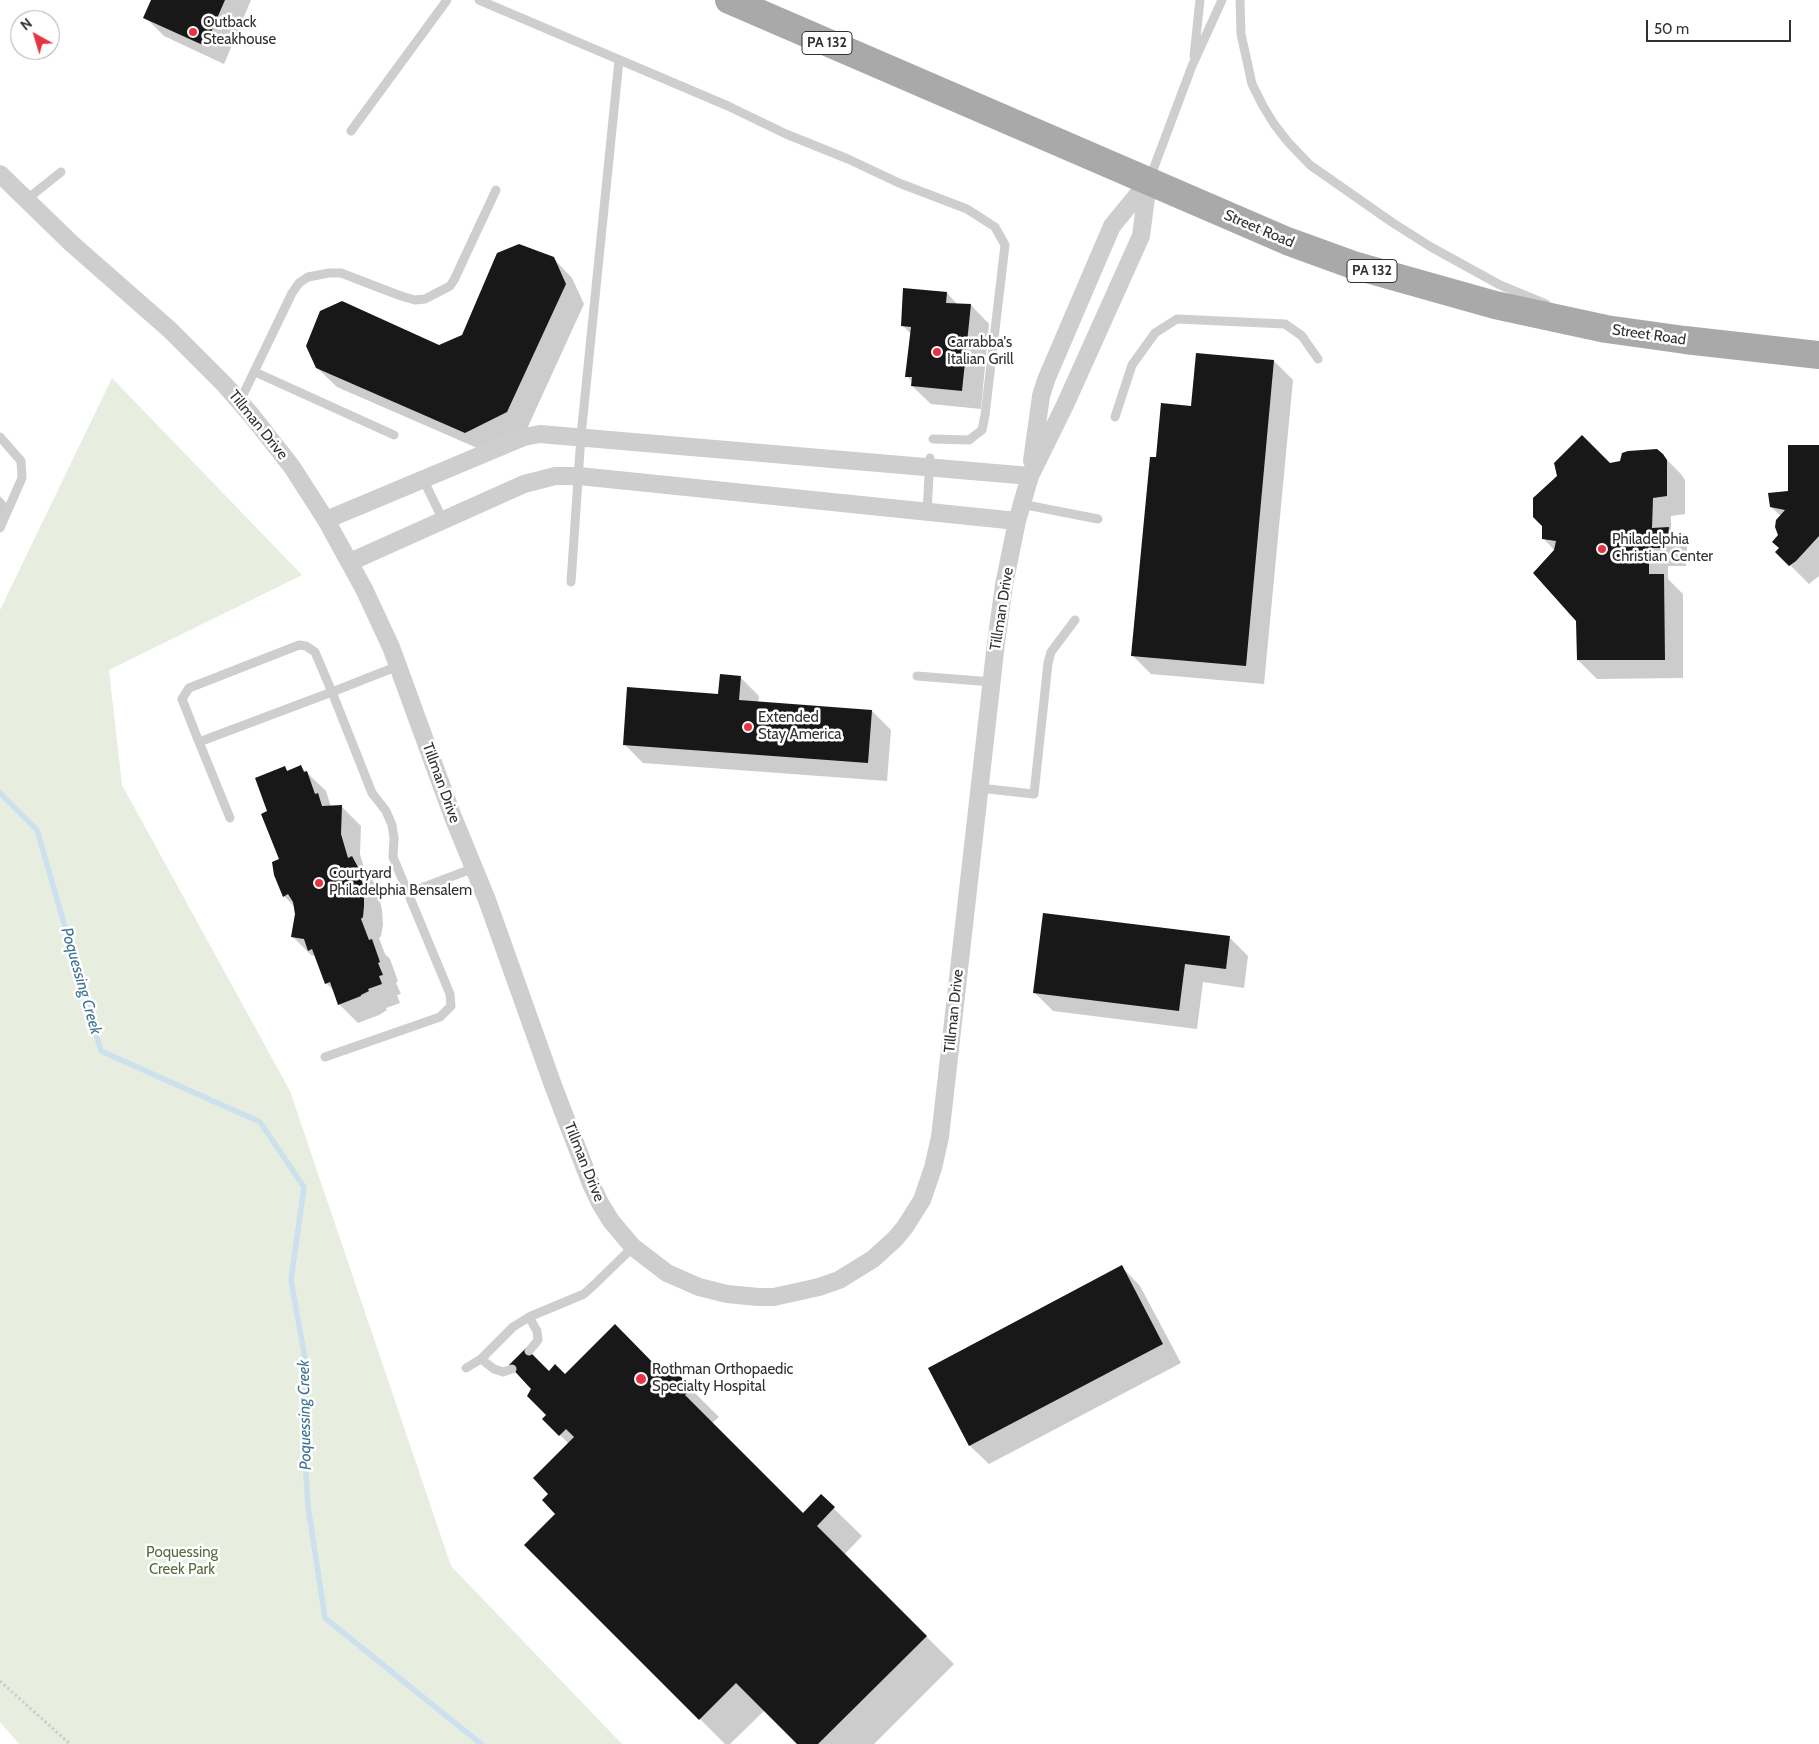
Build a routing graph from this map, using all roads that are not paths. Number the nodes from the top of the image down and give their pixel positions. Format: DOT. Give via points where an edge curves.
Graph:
graph roads {
  1 [pos="447,0"];
  2 [pos="479,0"];
  3 [pos="729,0"];
  4 [pos="1200,0"];
  5 [pos="1222,0"];
  6 [pos="1240,0"];
  7 [pos="619,60"];
  8 [pos="1192,66"];
  9 [pos="351,131"];
  10 [pos="61,172"];
  11 [pos="0,174"];
  12 [pos="1148,182"];
  13 [pos="496,190"];
  14 [pos="25,200"];
  15 [pos="1606,329"];
  16 [pos="1819,355"];
  17 [pos="1318,359"];
  18 [pos="255,372"];
  19 [pos="240,401"];
  20 [pos="1114,418"];
  21 [pos="394,435"];
  22 [pos="581,436"];
  23 [pos="0,438"];
  24 [pos="933,440"];
  25 [pos="930,463"];
  26 [pos="579,476"];
  27 [pos="1030,476"];
  28 [pos="423,479"];
  29 [pos="927,512"];
  30 [pos="1019,513"];
  31 [pos="1098,519"];
  32 [pos="326,520"];
  33 [pos="443,520"];
  34 [pos="0,528"];
  35 [pos="350,562"];
  36 [pos="571,582"];
  37 [pos="1075,620"];
  38 [pos="398,666"];
  39 [pos="917,676"];
  40 [pos="992,682"];
  41 [pos="332,692"];
  42 [pos="199,742"];
  43 [pos="979,788"];
  44 [pos="230,818"];
  45 [pos="474,868"];
  46 [pos="408,893"];
  47 [pos="325,1057"];
  48 [pos="632,1247"];
  49 [pos="529,1317"];
  50 [pos="529,1351"];
  51 [pos="480,1359"];
  52 [pos="466,1368"];
  53 [pos="512,1369"];
  1 -- 9 [label="lane"];
  2 -- 7 [label="lane"];
  3 -- 12 [label="main road, Street Road / PA 132"];
  4 -- 8 [label="lane"];
  5 -- 8 [label="lane"];
  6 -- 15 [label="lane" via="1241,34 1252,84 1274,124 1310,166 1392,223 1500,285"];
  7 -- 22 [label="lane"];
  7 -- 24 [label="lane" via="898,183 967,209 995,227 1004,245 982,430 969,440"];
  8 -- 12 [label="lane"];
  10 -- 14 [label="lane"];
  11 -- 14 [label="street, Tillman Drive"];
  12 -- 15 [label="main road, Street Road / PA 132" via="1287,241 1353,265 1495,305"];
  12 -- 27 [label="street, Tillman Drive" via="1141,236"];
  12 -- 27 [label="street, Tillman Drive" via="1112,226 1046,380"];
  13 -- 18 [label="lane" via="450,286 425,299 415,300 341,273 308,277 299,282 292,292"];
  14 -- 19 [label="street, Tillman Drive" via="170,330"];
  15 -- 16 [label="main road, Street Road / PA 132"];
  17 -- 20 [label="lane" via="1302,336 1285,324 1177,319 1155,333 1132,365"];
  18 -- 19 [label="lane"];
  18 -- 21 [label="lane"];
  19 -- 32 [label="street, Tillman Drive" via="292,467"];
  22 -- 25 [label="street"];
  22 -- 26 [label="lane"];
  22 -- 28 [label="street" via="540,434 524,437"];
  23 -- 34 [label="lane" via="21,460 22,478"];
  25 -- 27 [label="street"];
  25 -- 29 [label="lane"];
  26 -- 29 [label="street"];
  26 -- 33 [label="street" via="538,479"];
  26 -- 36 [label="lane"];
  27 -- 30 [label="street, Tillman Drive"];
  28 -- 32 [label="street"];
  28 -- 33 [label="lane"];
  29 -- 30 [label="street"];
  30 -- 31 [label="lane"];
  30 -- 40 [label="street, Tillman Drive" via="1004,585"];
  32 -- 35 [label="street, Tillman Drive"];
  33 -- 35 [label="street"];
  35 -- 38 [label="street, Tillman Drive"];
  37 -- 43 [label="lane" via="1051,652 1048,663 1034,794"];
  38 -- 41 [label="lane"];
  38 -- 45 [label="street, Tillman Drive"];
  39 -- 40 [label="lane"];
  40 -- 43 [label="street, Tillman Drive"];
  41 -- 42 [label="lane"];
  41 -- 42 [label="lane" via="315,652 299,645 189,688 182,699"];
  41 -- 46 [label="lane" via="372,794 386,811 392,825 394,857"];
  42 -- 44 [label="lane"];
  43 -- 48 [label="street, Tillman Drive" via="940,1137 934,1168 922,1200 905,1227 873,1259 839,1280 819,1288 774,1296 727,1294 699,1287 667,1273"];
  45 -- 46 [label="lane"];
  45 -- 48 [label="street, Tillman Drive" via="591,1184 611,1221"];
  46 -- 47 [label="lane" via="450,994 451,1006 440,1017"];
  48 -- 49 [label="lane" via="584,1294"];
  49 -- 50 [label="lane" via="538,1340"];
  49 -- 51 [label="lane" via="513,1327"];
  51 -- 52 [label="lane"];
  51 -- 53 [label="lane" via="503,1372"];
}
